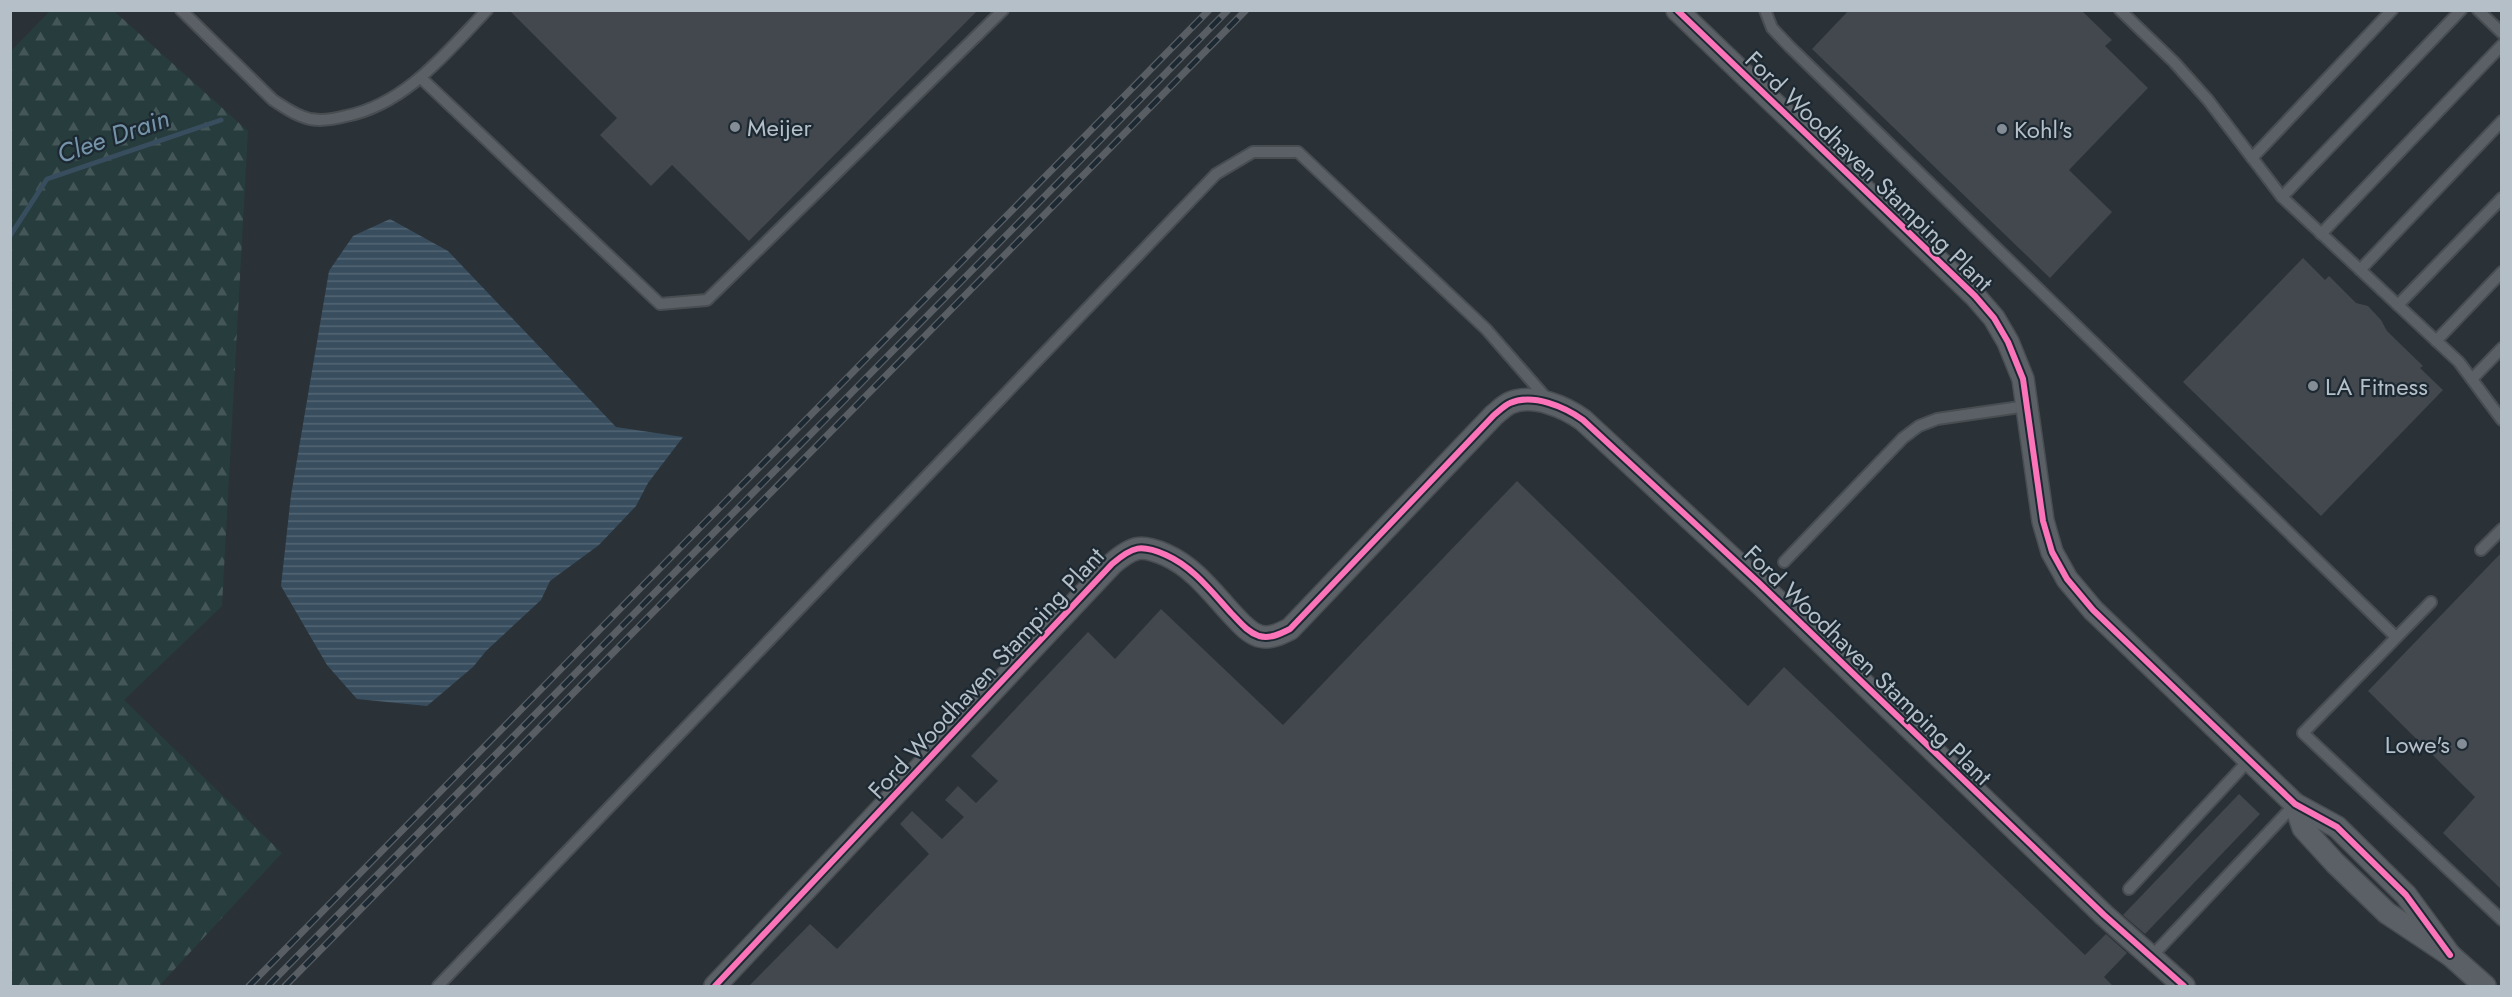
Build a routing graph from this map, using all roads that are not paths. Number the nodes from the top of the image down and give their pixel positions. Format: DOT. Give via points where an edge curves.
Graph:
graph roads {
  1 [pos="181,10"];
  2 [pos="487,10"];
  3 [pos="1003,10"];
  4 [pos="1677,10"];
  5 [pos="1765,10"];
  6 [pos="2120,10"];
  7 [pos="2392,10"];
  8 [pos="2461,10"];
  9 [pos="2478,10"];
  10 [pos="2502,33"];
  11 [pos="2502,45"];
  12 [pos="421,78"];
  13 [pos="2502,121"];
  14 [pos="2252,158"];
  15 [pos="2282,197"];
  16 [pos="2502,198"];
  17 [pos="2321,234"];
  18 [pos="2360,270"];
  19 [pos="2502,272"];
  20 [pos="2398,305"];
  21 [pos="2436,341"];
  22 [pos="2502,348"];
  23 [pos="2472,379"];
  24 [pos="1552,404"];
  25 [pos="2027,406"];
  26 [pos="2502,420"];
  27 [pos="2502,529"];
  28 [pos="2481,550"];
  29 [pos="1784,562"];
  30 [pos="2431,602"];
  31 [pos="2396,638"];
  32 [pos="2249,760"];
  33 [pos="2295,804"];
  34 [pos="2129,889"];
  35 [pos="2502,920"];
  36 [pos="2151,957"];
  37 [pos="438,987"];
  38 [pos="715,987"];
  39 [pos="2184,987"];
  40 [pos="2485,987"];
  1 -- 12 [label="lane" via="273,100 310,119 358,114 382,105"];
  2 -- 12 [label="lane"];
  3 -- 12 [label="lane" via="708,300 660,304"];
  4 -- 25 [label="street, Ford Woodhaven Stamping Plant" via="1975,296 2008,342 2023,379"];
  5 -- 31 [label="lane" via="1772,28 1789,46"];
  6 -- 14 [label="lane" via="2181,69"];
  7 -- 14 [label="lane"];
  8 -- 15 [label="lane"];
  9 -- 10 [label="lane"];
  11 -- 17 [label="lane"];
  13 -- 18 [label="lane"];
  14 -- 15 [label="lane"];
  15 -- 17 [label="lane"];
  16 -- 20 [label="lane"];
  17 -- 18 [label="lane"];
  18 -- 20 [label="lane"];
  19 -- 21 [label="lane"];
  20 -- 21 [label="lane"];
  21 -- 23 [label="lane"];
  22 -- 23 [label="lane"];
  23 -- 26 [label="lane"];
  24 -- 36 [label="street, Ford Woodhaven Stamping Plant" via="1583,420"];
  24 -- 37 [label="lane" via="1486,329 1298,152 1253,152 1216,174"];
  24 -- 38 [label="street, Ford Woodhaven Stamping Plant" via="1510,403 1494,415 1290,629 1279,635 1260,636 1252,632 1190,569 1171,557 1138,547 1126,552"];
  25 -- 29 [label="lane" via="1937,419 1919,426"];
  25 -- 32 [label="street, Ford Woodhaven Stamping Plant" via="2043,521 2052,552 2067,579 2093,610"];
  27 -- 28 [label="lane"];
  30 -- 31 [label="lane"];
  31 -- 35 [label="lane" via="2303,733"];
  32 -- 33 [label="street, Ford Woodhaven Stamping Plant"];
  32 -- 34 [label="lane"];
  33 -- 36 [label="lane"];
  33 -- 40 [label="street, Ford Woodhaven Stamping Plant" via="2337,827 2406,895 2450,955"];
  36 -- 39 [label="street, Ford Woodhaven Stamping Plant"];
}
